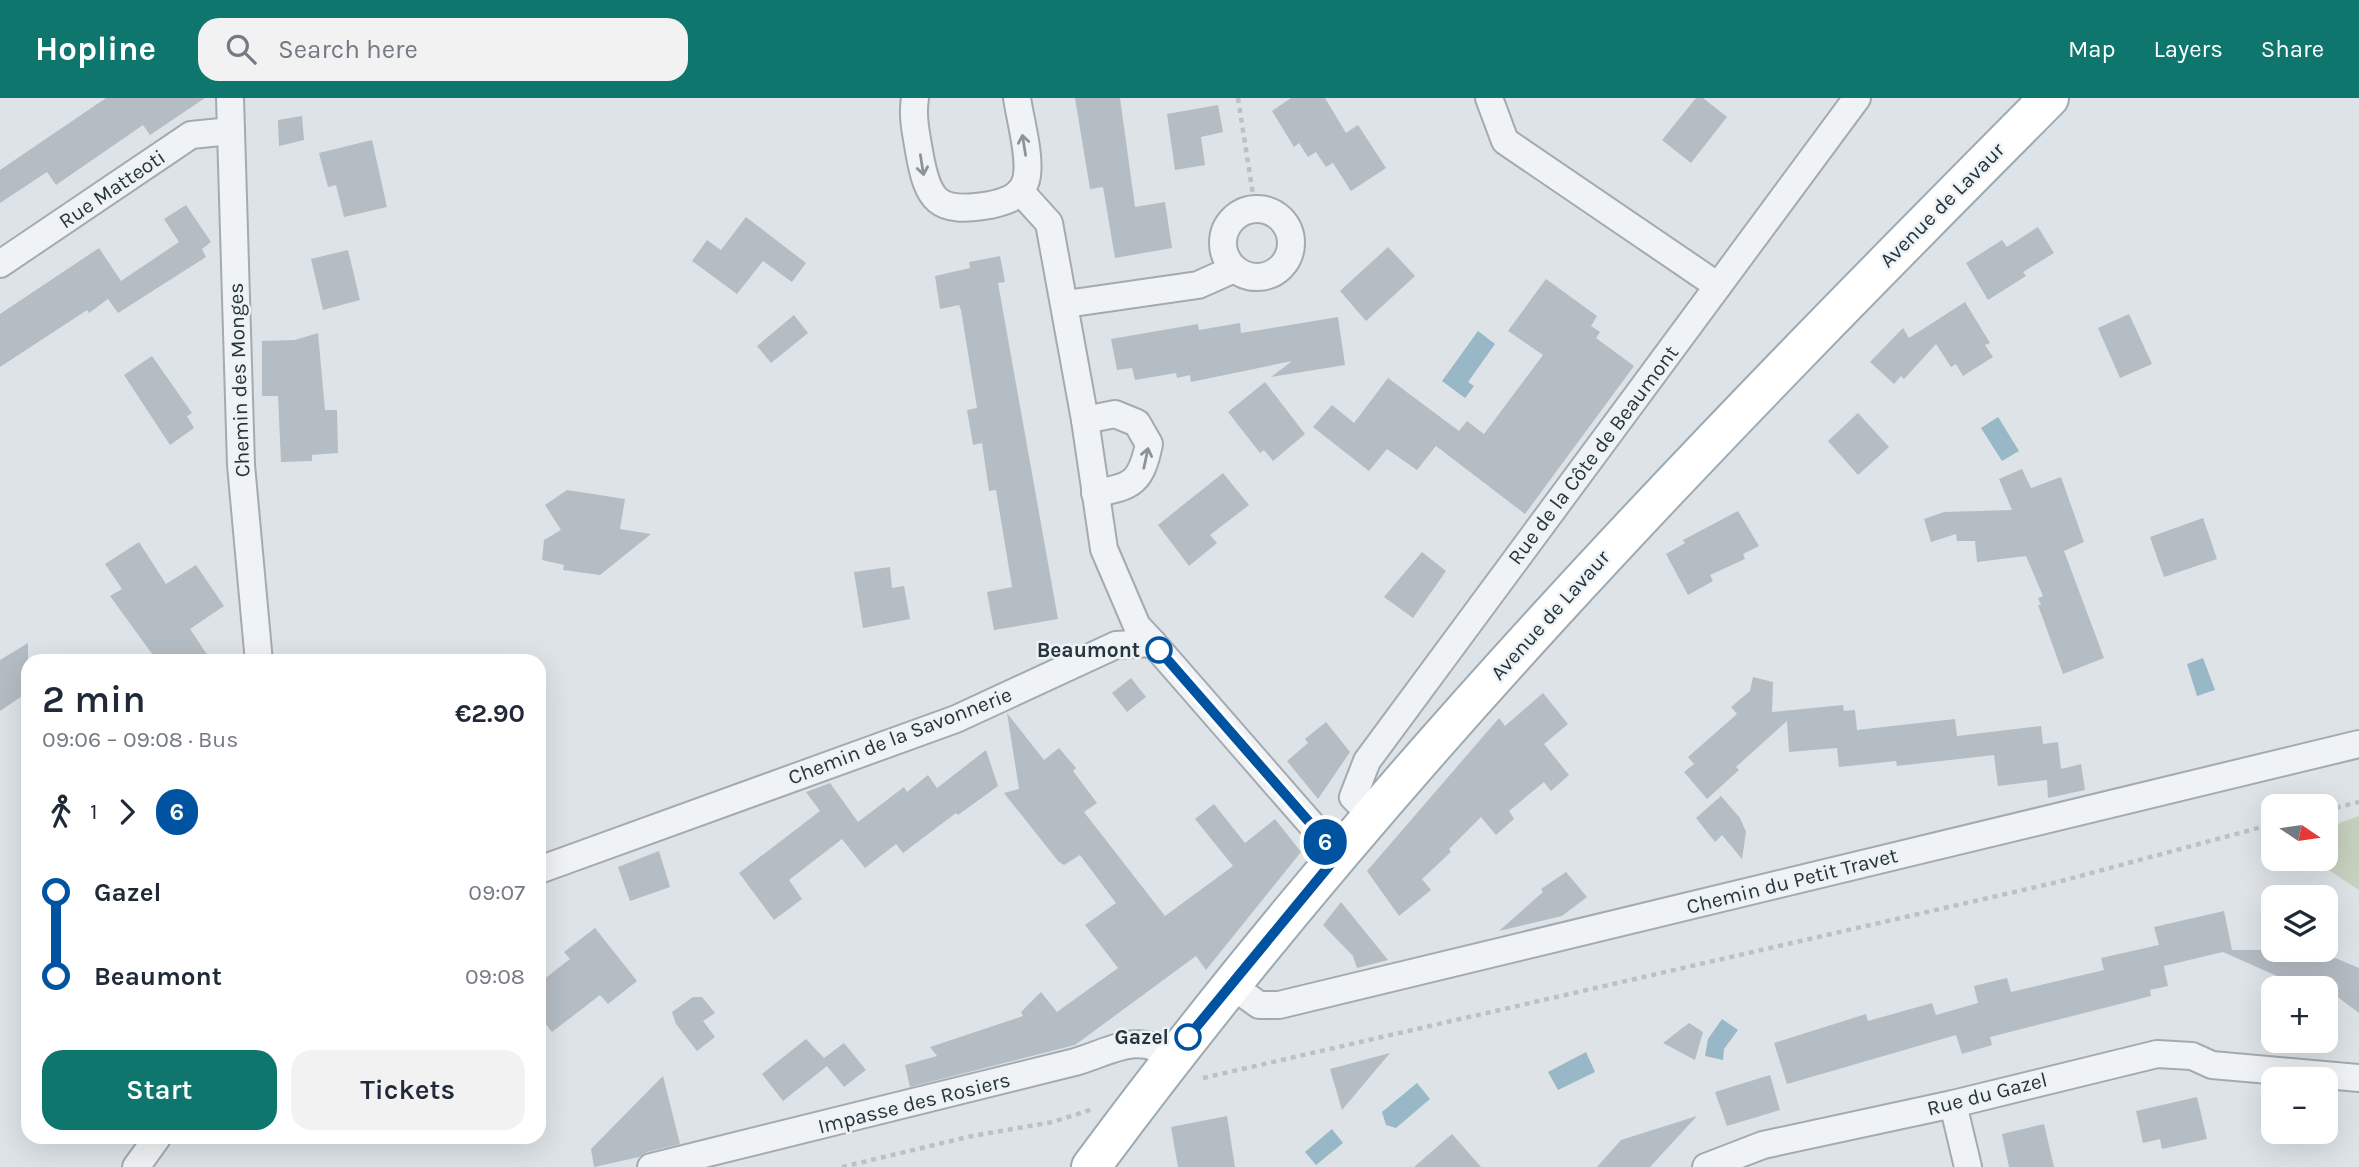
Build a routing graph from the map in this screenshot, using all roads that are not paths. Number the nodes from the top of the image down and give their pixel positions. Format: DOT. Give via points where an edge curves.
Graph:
graph roads {
  1 [pos="230,98"];
  2 [pos="915,98"];
  3 [pos="1017,98"];
  4 [pos="1489,98"];
  5 [pos="1857,98"];
  6 [pos="2049,98"];
  7 [pos="231,131"];
  8 [pos="1020,191"];
  9 [pos="0,264"];
  10 [pos="1234,269"];
  11 [pos="1718,286"];
  12 [pos="1066,304"];
  13 [pos="1085,420"];
  14 [pos="1095,493"];
  15 [pos="1153,643"];
  16 [pos="258,654"];
  17 [pos="2359,744"];
  18 [pos="1371,815"];
  19 [pos="1338,855"];
  20 [pos="546,867"];
  21 [pos="1230,984"];
  22 [pos="1186,1068"];
  23 [pos="2359,1078"];
  24 [pos="1953,1104"];
  25 [pos="152,1144"];
  26 [pos="136,1167"];
  27 [pos="651,1167"];
  28 [pos="1091,1167"];
  29 [pos="1706,1167"];
  30 [pos="1968,1167"];
  1 -- 7 [label="street, Chemin des Monges"];
  2 -- 8 [label="street, one-way" via="913,112 925,185 932,194 957,210 1000,203"];
  8 -- 3 [label="street, one-way" via="1028,170"];
  4 -- 11 [label="street" via="1505,141"];
  5 -- 11 [label="street, Rue de la Côte de Beaumont"];
  6 -- 18 [label="main road, Avenue de Lavaur" via="1770,379"];
  7 -- 9 [label="street, Rue Matteoti" via="191,135"];
  7 -- 16 [label="street, Chemin des Monges" via="242,465"];
  8 -- 12 [label="street" via="1049,223"];
  10 -- 10 [label="street" via="1227,260 1223,237 1234,217 1255,208 1277,215 1292,244 1290,255 1276,273 1254,278"];
  10 -- 12 [label="street" via="1198,285"];
  11 -- 18 [label="street, Rue de la Côte de Beaumont" via="1367,761 1353,797"];
  12 -- 13 [label="street"];
  13 -- 14 [label="street"];
  14 -- 13 [label="street, one-way" via="1126,488 1143,471 1149,444 1137,423 1115,414"];
  14 -- 15 [label="street" via="1104,549 1138,626"];
  15 -- 19 [label="street"];
  15 -- 20 [label="street, Chemin de la Savonnerie" via="1116,645 956,719"];
  17 -- 21 [label="street, Chemin du Petit Travet" via="1279,1005 1259,1005"];
  18 -- 19 [label="main road, Avenue de Lavaur"];
  19 -- 21 [label="main road, Avenue de Lavaur"];
  21 -- 22 [label="main road, Avenue de Lavaur"];
  22 -- 27 [label="street, Impasse des Rosiers" via="1156,1045 1139,1042 1037,1072"];
  22 -- 28 [label="main road, Avenue de Lavaur"];
  23 -- 24 [label="street, Rue du Gazel" via="2213,1065 2192,1056 2157,1054"];
  24 -- 29 [label="street, Rue du Gazel" via="1763,1145"];
  24 -- 30 [label="street"];
  25 -- 26 [label="street"];
}
